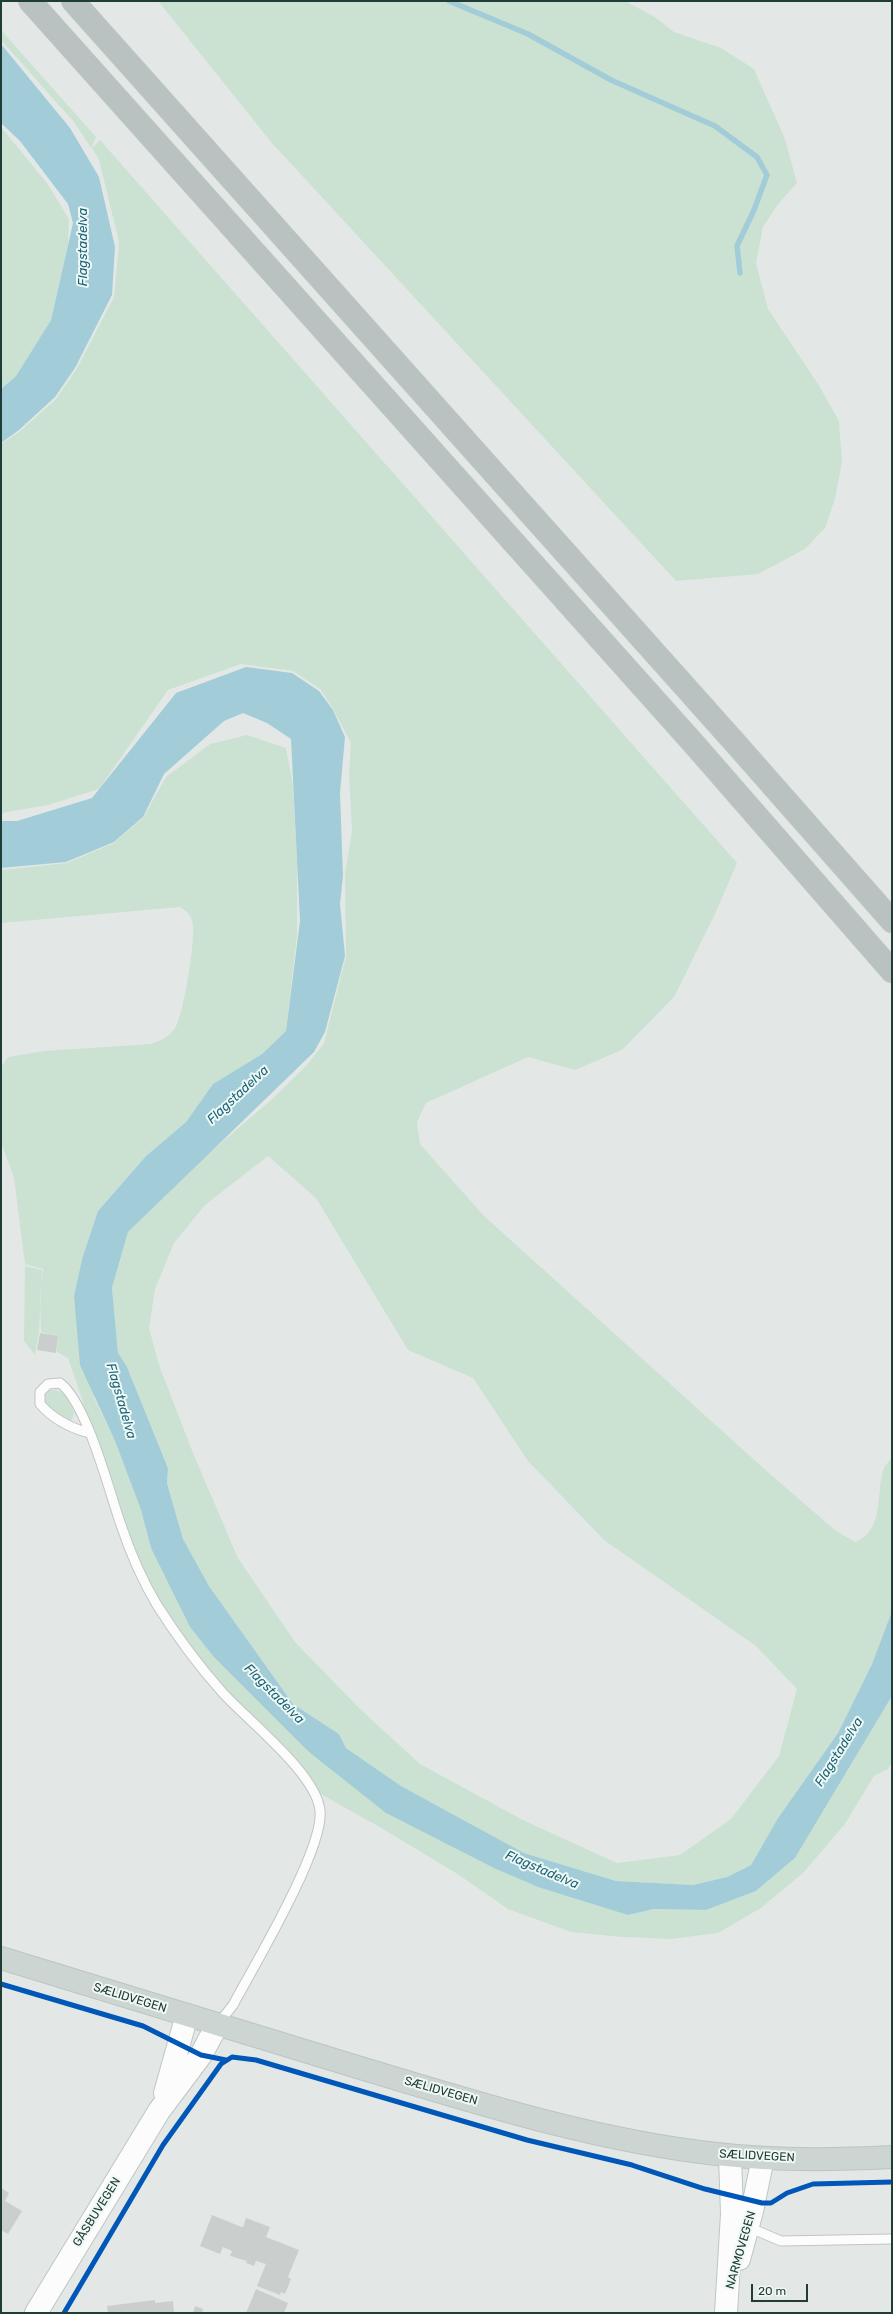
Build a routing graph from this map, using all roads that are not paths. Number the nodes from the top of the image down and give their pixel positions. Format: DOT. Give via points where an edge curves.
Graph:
graph roads {
  1 [pos="30,1"];
  2 [pos="73,1"];
  3 [pos="892,922"];
  4 [pos="892,971"];
  5 [pos="89,1433"];
  6 [pos="1,1958"];
  7 [pos="187,2015"];
  8 [pos="217,2025"];
  9 [pos="159,2111"];
  10 [pos="730,2156"];
  11 [pos="892,2157"];
  12 [pos="763,2158"];
  13 [pos="748,2227"];
  14 [pos="892,2239"];
  15 [pos="727,2304"];
  16 [pos="36,2313"];
  1 -- 4 [label="highway" via="694,744"];
  2 -- 3 [label="highway" via="732,739"];
  5 -- 5 [label="lane" via="70,1390 60,1383 48,1384 40,1392 40,1404 48,1413"];
  5 -- 8 [label="lane" via="129,1547 156,1603 207,1675 305,1777 318,1800 320,1823 308,1862 234,2005"];
  6 -- 7 [label="main road, SÆLIDVEGEN"];
  7 -- 8 [label="main road, SÆLIDVEGEN"];
  7 -- 9 [label="main road, GÅSBUVEGEN"];
  8 -- 9 [label="main road, GÅSBUVEGEN" via="201,2055"];
  8 -- 10 [label="main road, SÆLIDVEGEN" via="562,2124 667,2147"];
  9 -- 16 [label="main road, GÅSBUVEGEN"];
  10 -- 12 [label="main road, SÆLIDVEGEN"];
  10 -- 15 [label="main road, NARMOVEGEN" via="732,2214"];
  11 -- 12 [label="main road, SÆLIDVEGEN"];
  12 -- 13 [label="main road, NARMOVEGEN"];
  13 -- 14 [label="lane" via="781,2241"];
  13 -- 15 [label="main road, NARMOVEGEN"];
}
